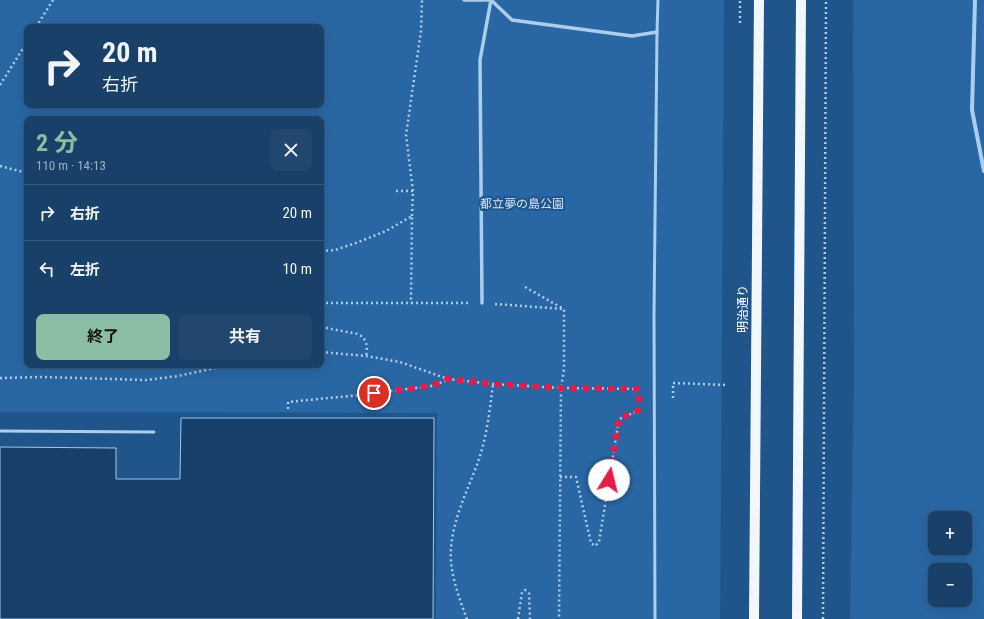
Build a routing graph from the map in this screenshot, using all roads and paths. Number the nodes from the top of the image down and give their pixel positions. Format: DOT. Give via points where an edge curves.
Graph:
graph roads {
  1 [pos="53,0"];
  2 [pos="422,0"];
  3 [pos="464,0"];
  4 [pos="491,0"];
  5 [pos="658,0"];
  6 [pos="759,0"];
  7 [pos="801,0"];
  8 [pos="826,0"];
  9 [pos="975,0"];
  10 [pos="38,24"];
  11 [pos="657,32"];
  12 [pos="24,47"];
  13 [pos="0,85"];
  14 [pos="0,166"];
  15 [pos="984,171"];
  16 [pos="24,172"];
  17 [pos="396,191"];
  18 [pos="413,191"];
  19 [pos="412,216"];
  20 [pos="324,251"];
  21 [pos="525,287"];
  22 [pos="411,303"];
  23 [pos="482,303"];
  24 [pos="564,309"];
  25 [pos="324,328"];
  26 [pos="324,352"];
  27 [pos="366,356"];
  28 [pos="215,368"];
  29 [pos="0,378"];
  30 [pos="448,379"];
  31 [pos="493,384"];
  32 [pos="728,385"];
  33 [pos="561,388"];
  34 [pos="639,396"];
  35 [pos="673,398"];
  36 [pos="639,403"];
  37 [pos="288,409"];
  38 [pos="644,409"];
  39 [pos="639,410"];
  40 [pos="0,431"];
  41 [pos="154,432"];
  42 [pos="560,477"];
  43 [pos="467,619"];
  44 [pos="518,619"];
  45 [pos="530,619"];
  46 [pos="558,619"];
  47 [pos="655,619"];
  48 [pos="754,619"];
  49 [pos="797,619"];
  50 [pos="822,619"];
  1 -- 10 [label="path"];
  2 -- 18 [label="path" via="421,31 406,134"];
  3 -- 4 [label="street"];
  4 -- 11 [label="street" via="512,20 632,36"];
  4 -- 23 [label="street" via="480,60"];
  5 -- 11 [label="lane"];
  6 -- 48 [label="main road, 明治通り"];
  7 -- 49 [label="main road"];
  8 -- 50 [label="path"];
  9 -- 15 [label="street" via="972,110"];
  11 -- 47 [label="lane" via="654,315"];
  12 -- 13 [label="path"];
  14 -- 16 [label="path"];
  17 -- 18 [label="path"];
  18 -- 19 [label="path"];
  19 -- 20 [label="path" via="386,232 335,250"];
  19 -- 22 [label="path"];
  21 -- 24 [label="path"];
  25 -- 27 [label="path" via="363,336 368,347"];
  26 -- 27 [label="path"];
  27 -- 30 [label="path" via="400,362"];
  28 -- 29 [label="path" via="146,380"];
  30 -- 31 [label="path"];
  30 -- 37 [label="path" via="431,386 288,402"];
  31 -- 33 [label="path"];
  31 -- 43 [label="path" via="479,458 464,497 451,549 452,569"];
  32 -- 35 [label="path" via="673,384"];
  33 -- 34 [label="path" via="639,389"];
  33 -- 42 [label="path"];
  36 -- 39 [label="path"];
  38 -- 39 [label="path"];
  39 -- 42 [label="path" via="619,419 599,542 595,546 591,543 576,477"];
  40 -- 41 [label="lane"];
  42 -- 46 [label="path"];
  44 -- 45 [label="path" via="522,593 525,590 529,593"];
}
